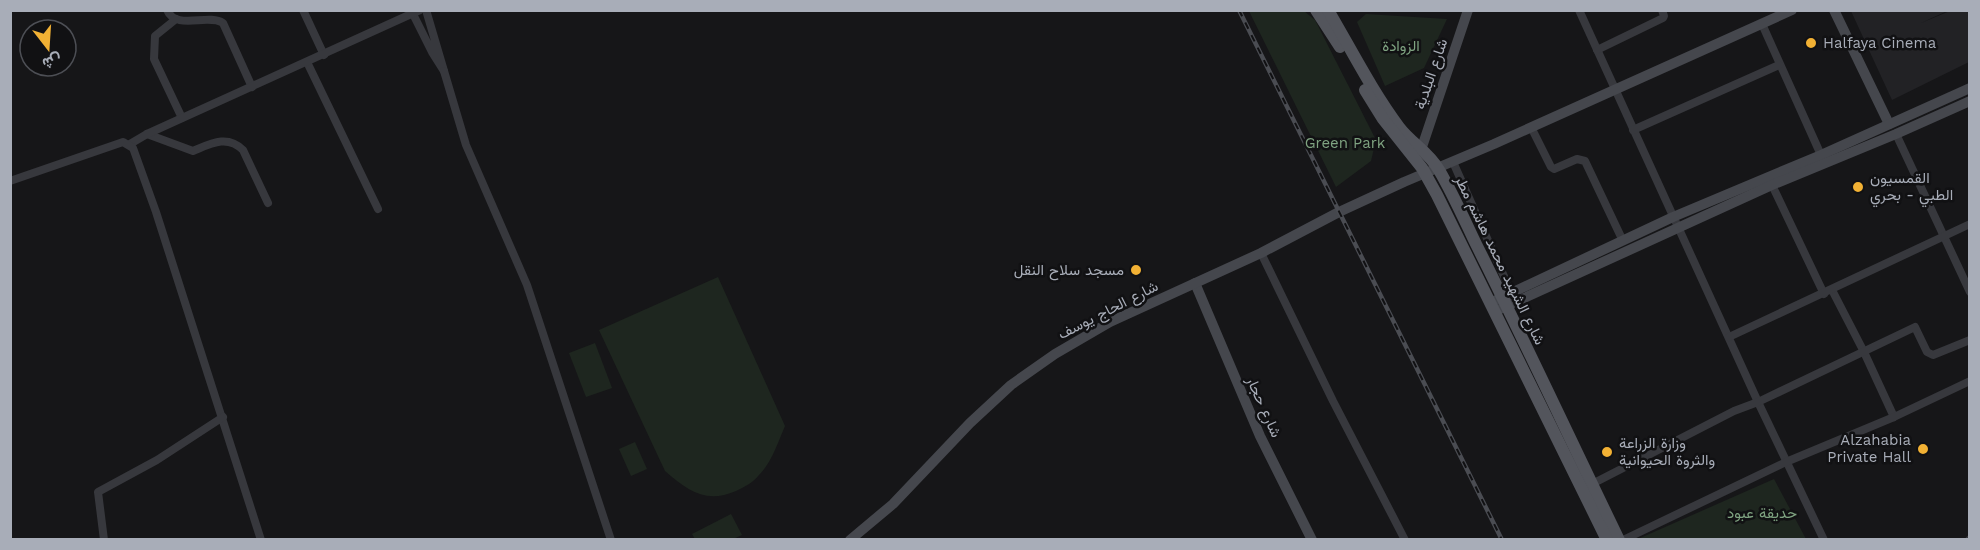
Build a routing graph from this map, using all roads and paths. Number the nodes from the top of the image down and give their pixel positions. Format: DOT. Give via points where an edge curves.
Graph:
graph roads {
  1 [pos="167,10"];
  2 [pos="303,10"];
  3 [pos="426,10"];
  4 [pos="1316,10"];
  5 [pos="1328,10"];
  6 [pos="1468,10"];
  7 [pos="1579,10"];
  8 [pos="1662,10"];
  9 [pos="1792,10"];
  10 [pos="1834,10"];
  11 [pos="415,11"];
  12 [pos="176,20"];
  13 [pos="1761,24"];
  14 [pos="1597,50"];
  15 [pos="324,55"];
  16 [pos="307,62"];
  17 [pos="1779,65"];
  18 [pos="444,71"];
  19 [pos="252,87"];
  20 [pos="1970,88"];
  21 [pos="1615,90"];
  22 [pos="1970,101"];
  23 [pos="182,118"];
  24 [pos="1889,124"];
  25 [pos="1532,128"];
  26 [pos="1633,130"];
  27 [pos="147,134"];
  28 [pos="1896,134"];
  29 [pos="130,144"];
  30 [pos="1422,147"];
  31 [pos="1821,155"];
  32 [pos="1453,162"];
  33 [pos="1439,168"];
  34 [pos="1425,174"];
  35 [pos="10,181"];
  36 [pos="1772,185"];
  37 [pos="268,203"];
  38 [pos="378,209"];
  39 [pos="1675,223"];
  40 [pos="1970,224"];
  41 [pos="1942,236"];
  42 [pos="1623,241"];
  43 [pos="1261,253"];
  44 [pos="1970,269"];
  45 [pos="1960,273"];
  46 [pos="1195,284"];
  47 [pos="1828,292"];
  48 [pos="1970,292"];
  49 [pos="1507,298"];
  50 [pos="1492,307"];
  51 [pos="1729,337"];
  52 [pos="1970,340"];
  53 [pos="1864,352"];
  54 [pos="1970,381"];
  55 [pos="1758,402"];
  56 [pos="223,417"];
  57 [pos="1894,417"];
  58 [pos="1786,462"];
  59 [pos="1592,484"];
  60 [pos="851,539"];
  61 [pos="104,540"];
  62 [pos="261,540"];
  63 [pos="610,540"];
  64 [pos="1312,540"];
  65 [pos="1405,540"];
  66 [pos="1607,540"];
  67 [pos="1621,540"];
  68 [pos="1824,540"];
  1 -- 12 [label="street"];
  2 -- 15 [label="street"];
  3 -- 18 [label="street"];
  4 -- 34 [label="main road, شارع الشهيد محمد هاشم مطر" via="1383,119"];
  5 -- 30 [label="main road, شارع الشهيد محمد هاشم مطر" via="1400,128"];
  6 -- 30 [label="street, شارع البلدية"];
  7 -- 14 [label="street"];
  8 -- 14 [label="street" via="1663,18"];
  9 -- 13 [label="street, شارع الحاج يوسف"];
  10 -- 24 [label="street"];
  11 -- 15 [label="street"];
  11 -- 18 [label="street"];
  12 -- 19 [label="street" via="223,23"];
  12 -- 23 [label="street" via="155,36 153,55"];
  13 -- 17 [label="street"];
  13 -- 21 [label="street, شارع الحاج يوسف"];
  14 -- 21 [label="street"];
  15 -- 16 [label="street"];
  16 -- 19 [label="street"];
  16 -- 38 [label="street"];
  17 -- 26 [label="street"];
  17 -- 31 [label="street"];
  18 -- 63 [label="street" via="466,145 527,285"];
  19 -- 23 [label="street"];
  20 -- 24 [label="street"];
  21 -- 25 [label="street, شارع الحاج يوسف"];
  21 -- 26 [label="street"];
  22 -- 28 [label="street"];
  23 -- 27 [label="street"];
  24 -- 31 [label="street"];
  25 -- 32 [label="street, شارع الحاج يوسف"];
  25 -- 42 [label="street" via="1554,169 1577,159 1585,161"];
  26 -- 39 [label="street"];
  27 -- 29 [label="street"];
  27 -- 37 [label="street" via="193,151 217,141 237,144"];
  28 -- 36 [label="street"];
  28 -- 41 [label="street"];
  29 -- 35 [label="street" via="123,142"];
  29 -- 56 [label="street"];
  30 -- 33 [label="main road, شارع الشهيد محمد هاشم مطر"];
  31 -- 39 [label="street"];
  32 -- 33 [label="street, شارع الحاج يوسف"];
  32 -- 49 [label="street"];
  33 -- 34 [label="street, شارع الحاج يوسف"];
  33 -- 49 [label="main road, شارع الشهيد محمد هاشم مطر"];
  34 -- 43 [label="street, شارع الحاج يوسف" via="1339,212"];
  34 -- 50 [label="main road, شارع الشهيد محمد هاشم مطر"];
  36 -- 39 [label="street"];
  36 -- 47 [label="street"];
  39 -- 42 [label="street"];
  39 -- 49 [label="street"];
  39 -- 51 [label="street"];
  40 -- 41 [label="street"];
  41 -- 45 [label="street"];
  41 -- 47 [label="street"];
  42 -- 49 [label="street"];
  43 -- 46 [label="street, شارع الحاج يوسف"];
  43 -- 65 [label="street"];
  44 -- 45 [label="street"];
  45 -- 48 [label="street"];
  46 -- 60 [label="street, شارع الحاج يوسف" via="1110,322 1011,385 969,423 893,504"];
  46 -- 64 [label="street, شارع حجار" via="1260,436"];
  47 -- 51 [label="street"];
  47 -- 53 [label="street"];
  49 -- 50 [label="street"];
  49 -- 59 [label="main road, شارع الشهيد محمد هاشم مطر"];
  50 -- 66 [label="main road, شارع الشهيد محمد هاشم مطر"];
  51 -- 55 [label="street"];
  52 -- 53 [label="street" via="1933,356 1915,327"];
  53 -- 55 [label="street"];
  53 -- 57 [label="street"];
  54 -- 57 [label="street"];
  55 -- 58 [label="street"];
  55 -- 59 [label="street"];
  56 -- 61 [label="street" via="98,492"];
  56 -- 62 [label="street"];
  57 -- 58 [label="street"];
  58 -- 67 [label="street"];
  58 -- 68 [label="street"];
  59 -- 67 [label="main road, شارع الشهيد محمد هاشم مطر"];
}
